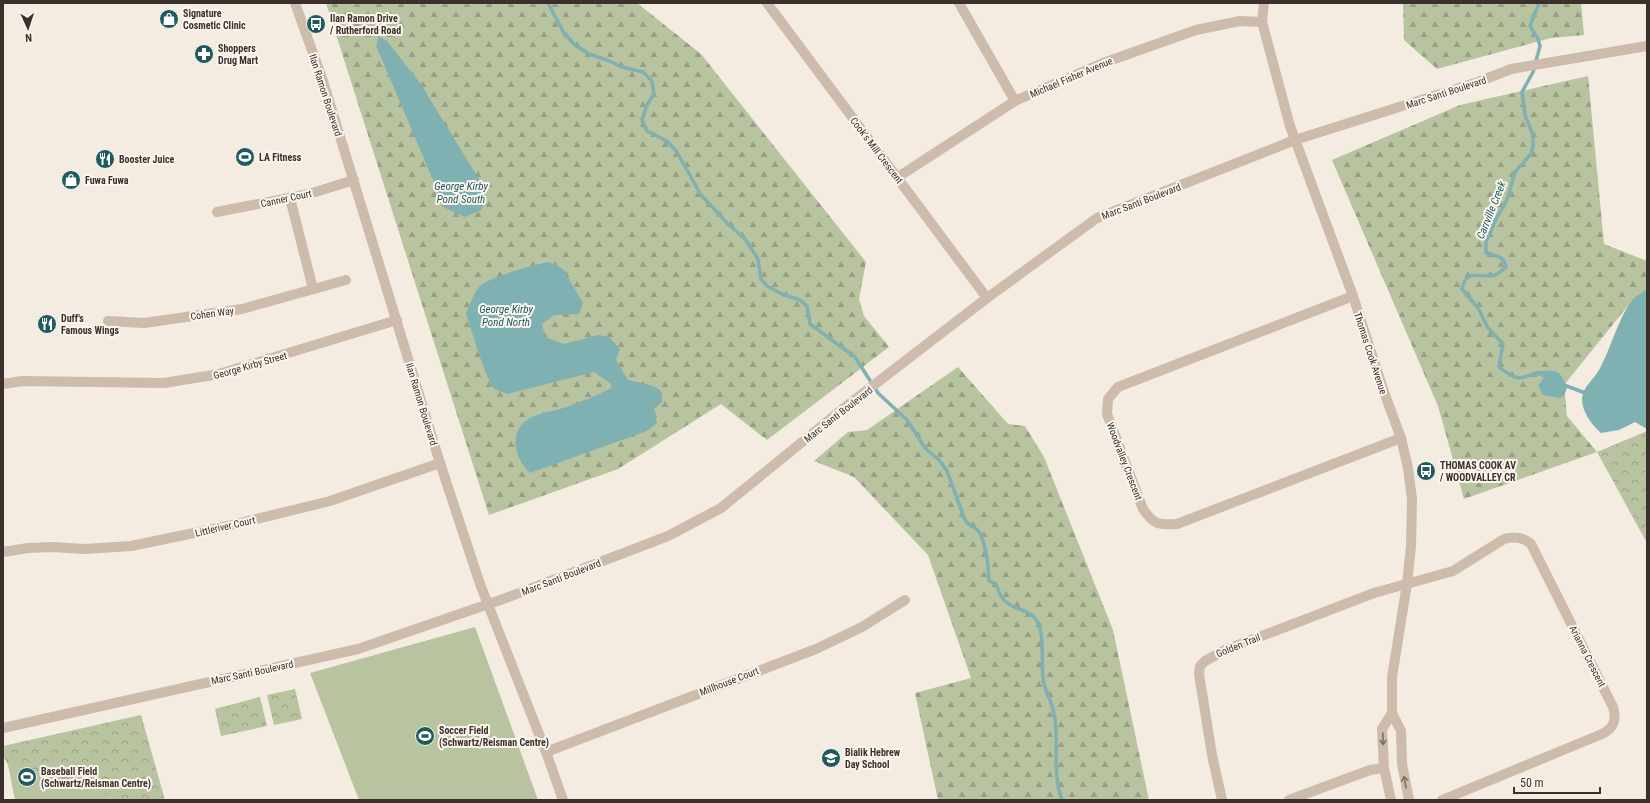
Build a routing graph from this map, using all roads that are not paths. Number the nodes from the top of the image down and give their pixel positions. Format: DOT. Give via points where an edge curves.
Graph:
graph roads {
  1 [pos="296,3"];
  2 [pos="767,3"];
  3 [pos="959,3"];
  4 [pos="1264,3"];
  5 [pos="1262,22"];
  6 [pos="1647,46"];
  7 [pos="1015,101"];
  8 [pos="1295,140"];
  9 [pos="898,177"];
  10 [pos="354,180"];
  11 [pos="290,198"];
  12 [pos="217,212"];
  13 [pos="346,280"];
  14 [pos="313,289"];
  15 [pos="1353,296"];
  16 [pos="987,298"];
  17 [pos="397,320"];
  18 [pos="108,321"];
  19 [pos="3,384"];
  20 [pos="1401,438"];
  21 [pos="440,463"];
  22 [pos="3,552"];
  23 [pos="1407,584"];
  24 [pos="905,600"];
  25 [pos="487,604"];
  26 [pos="1392,713"];
  27 [pos="3,728"];
  28 [pos="546,752"];
  29 [pos="1384,768"];
  30 [pos="563,800"];
  31 [pos="1222,800"];
  32 [pos="1289,800"];
  33 [pos="1391,800"];
  34 [pos="1409,800"];
  35 [pos="1442,800"];
  1 -- 10 [label="street, Ilan Ramon Boulevard"];
  2 -- 9 [label="street, Cook's Mill Crescent"];
  3 -- 7 [label="street"];
  4 -- 5 [label="street, Thomas Cook Avenue"];
  5 -- 7 [label="street, Michael Fisher Avenue" via="1240,21 1196,30 1103,63"];
  5 -- 8 [label="street, Thomas Cook Avenue"];
  6 -- 8 [label="street, Marc Santi Boulevard" via="1511,69 1478,82"];
  7 -- 9 [label="street, Michael Fisher Avenue"];
  8 -- 15 [label="street, Thomas Cook Avenue"];
  8 -- 16 [label="street, Marc Santi Boulevard" via="1097,218"];
  9 -- 16 [label="street, Cook's Mill Crescent"];
  10 -- 11 [label="street, Canner Court"];
  10 -- 17 [label="street, Ilan Ramon Boulevard"];
  11 -- 12 [label="street, Canner Court"];
  11 -- 14 [label="street"];
  13 -- 14 [label="street, Cohen Way"];
  14 -- 18 [label="street, Cohen Way" via="242,309 217,313 144,323"];
  15 -- 20 [label="street, Thomas Cook Avenue"];
  15 -- 20 [label="street, Woodvalley Crescent" via="1118,387 1108,399 1107,414 1143,509 1152,522 1163,525 1177,524"];
  16 -- 25 [label="street, Marc Santi Boulevard" via="844,408 721,508 668,536"];
  17 -- 19 [label="street, George Kirby Street" via="219,374 164,383 22,381"];
  17 -- 21 [label="street, Ilan Ramon Boulevard"];
  20 -- 23 [label="street, Thomas Cook Avenue" via="1408,468 1413,523"];
  21 -- 22 [label="street, Littleriver Court" via="330,501 131,546 85,549 53,546"];
  21 -- 25 [label="street, Ilan Ramon Boulevard"];
  23 -- 26 [label="street, Thomas Cook Avenue" via="1392,676"];
  23 -- 31 [label="street, Golden Trail" via="1374,593 1240,644 1213,655 1200,666 1199,681"];
  23 -- 35 [label="street, Arianna Crescent" via="1453,571 1504,539 1525,539 1532,544 1615,714 1613,726 1609,730"];
  24 -- 28 [label="street, Millhouse Court" via="862,627 816,649"];
  25 -- 27 [label="street, Marc Santi Boulevard" via="358,649"];
  25 -- 28 [label="street, Ilan Ramon Boulevard"];
  26 -- 29 [label="street, one-way" via="1382,729"];
  34 -- 26 [label="street, Thomas Cook Avenue, one-way" via="1402,764 1401,731"];
  28 -- 30 [label="street, Ilan Ramon Boulevard"];
  29 -- 32 [label="street" via="1370,770"];
  29 -- 33 [label="street"];
}
